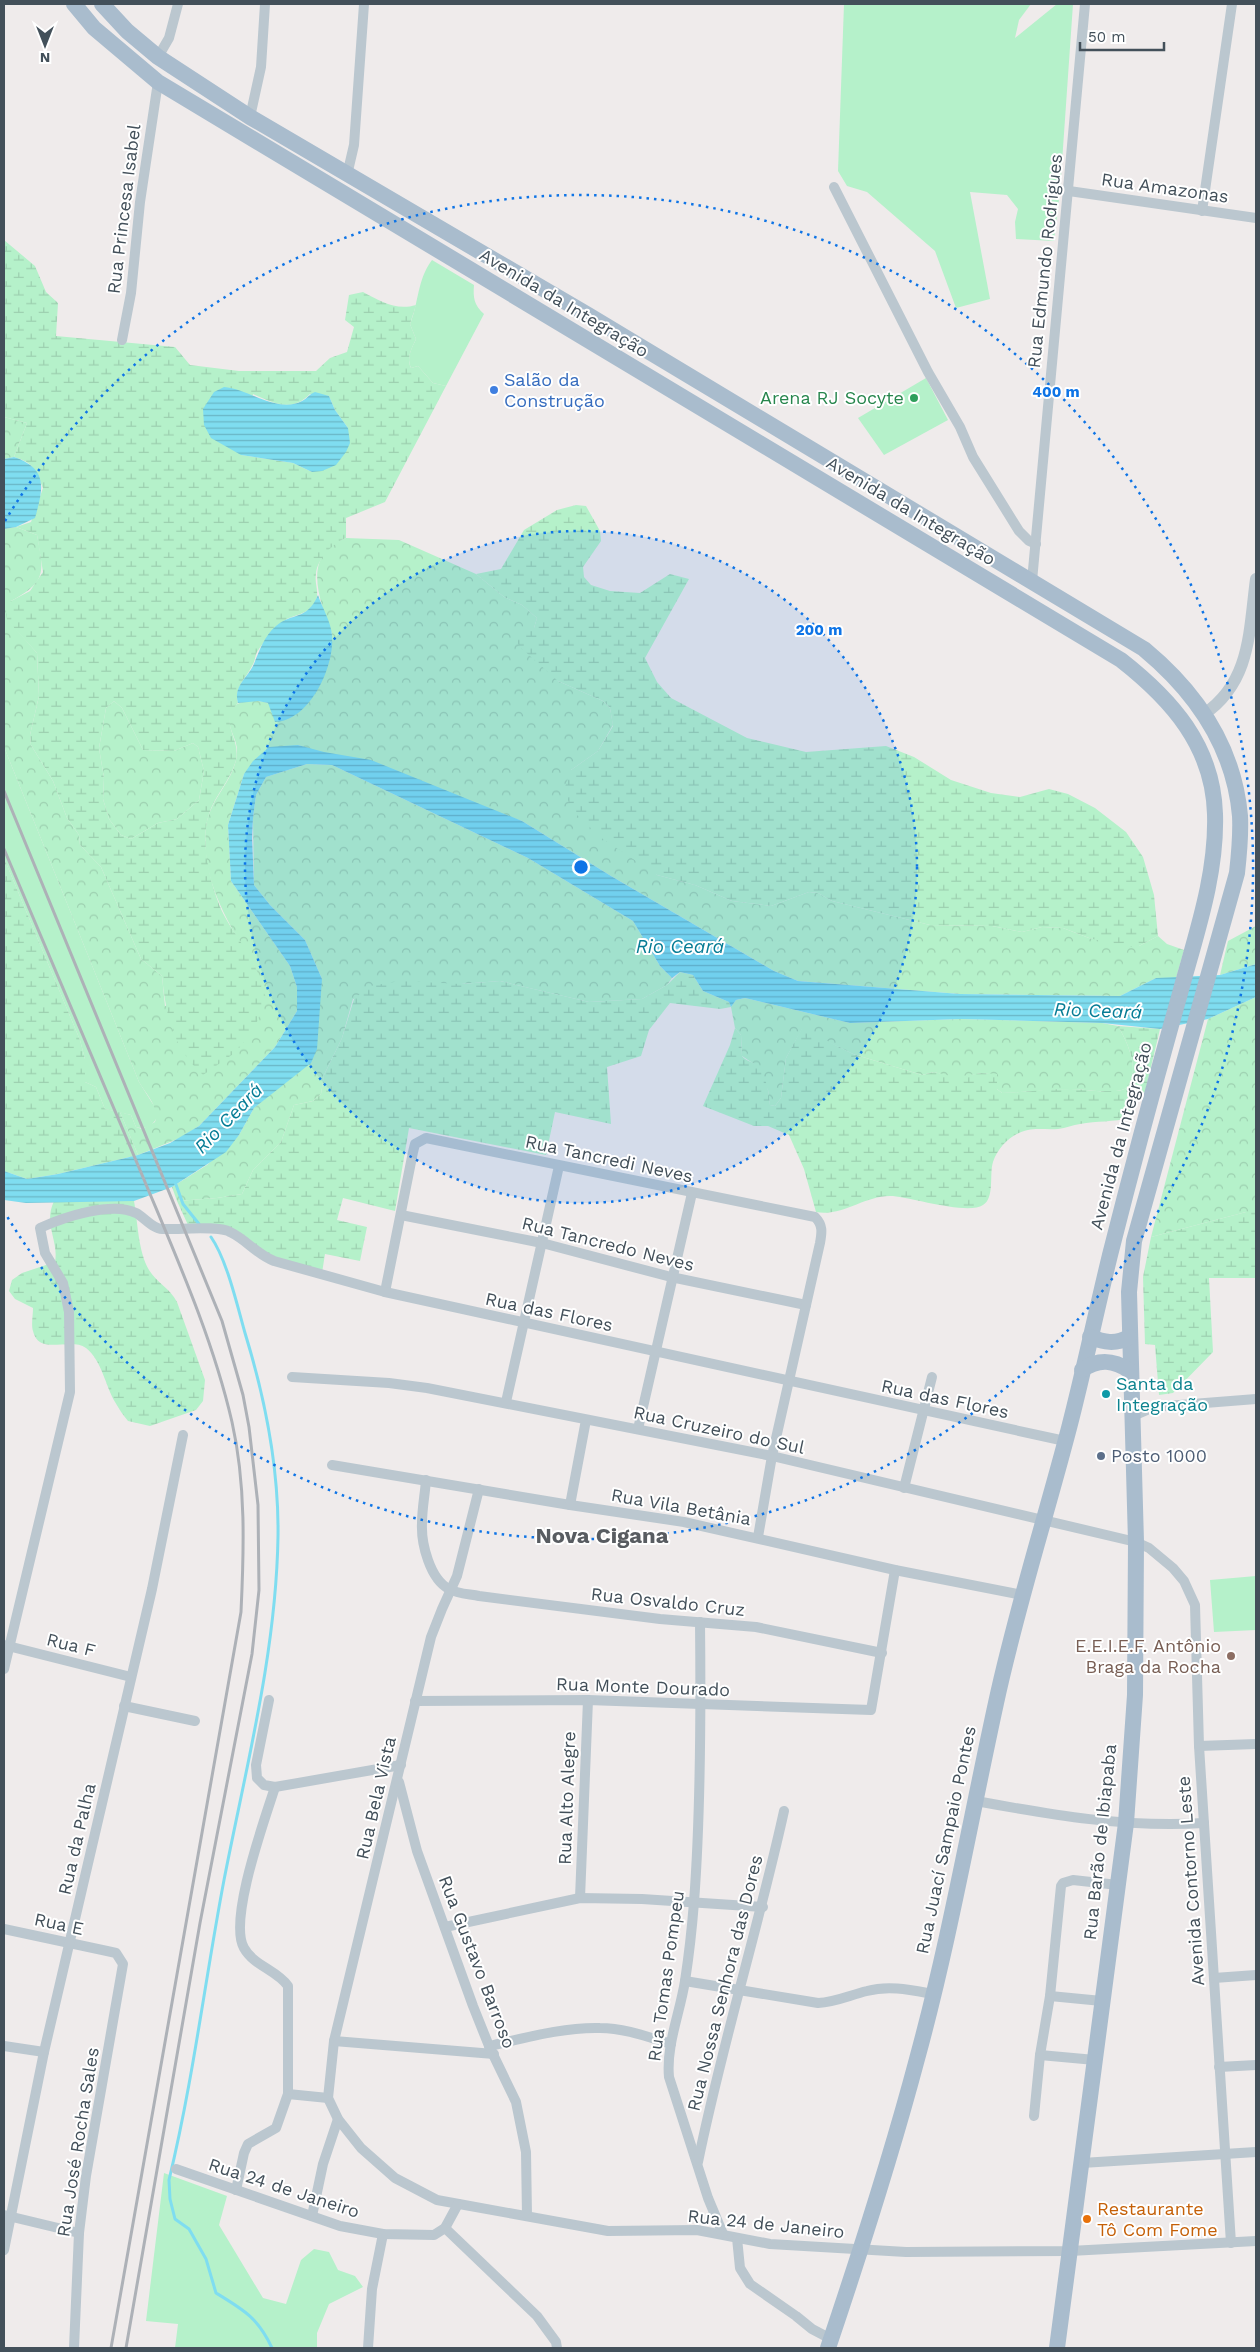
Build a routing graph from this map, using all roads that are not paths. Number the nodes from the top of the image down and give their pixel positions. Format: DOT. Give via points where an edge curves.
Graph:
graph roads {
  1 [pos="74,4"];
  2 [pos="102,4"];
  3 [pos="178,4"];
  4 [pos="265,4"];
  5 [pos="364,4"];
  6 [pos="1085,4"];
  7 [pos="1232,4"];
  8 [pos="158,57"];
  9 [pos="158,82"];
  10 [pos="250,117"];
  11 [pos="347,175"];
  12 [pos="834,187"];
  13 [pos="1069,191"];
  14 [pos="1202,211"];
  15 [pos="1256,218"];
  16 [pos="442,228"];
  17 [pos="469,245"];
  18 [pos="432,246"];
  19 [pos="459,264"];
  20 [pos="122,340"];
  21 [pos="1036,544"];
  22 [pos="1256,579"];
  23 [pos="1032,581"];
  24 [pos="1069,604"];
  25 [pos="1059,623"];
  26 [pos="1204,714"];
  27 [pos="559,1166"];
  28 [pos="692,1193"];
  29 [pos="402,1215"];
  30 [pos="542,1243"];
  31 [pos="671,1277"];
  32 [pos="385,1292"];
  33 [pos="806,1305"];
  34 [pos="523,1323"];
  35 [pos="1090,1336"];
  36 [pos="1129,1337"];
  37 [pos="654,1352"];
  38 [pos="1082,1370"];
  39 [pos="1130,1371"];
  40 [pos="292,1377"];
  41 [pos="932,1377"];
  42 [pos="789,1381"];
  43 [pos="1256,1399"];
  44 [pos="506,1402"];
  45 [pos="922,1412"];
  46 [pos="1132,1417"];
  47 [pos="586,1420"];
  48 [pos="638,1429"];
  49 [pos="183,1435"];
  50 [pos="1065,1441"];
  51 [pos="772,1456"];
  52 [pos="332,1464"];
  53 [pos="426,1480"];
  54 [pos="904,1488"];
  55 [pos="480,1489"];
  56 [pos="570,1505"];
  57 [pos="1043,1521"];
  58 [pos="758,1537"];
  59 [pos="1136,1542"];
  60 [pos="895,1570"];
  61 [pos="450,1590"];
  62 [pos="1022,1595"];
  63 [pos="700,1622"];
  64 [pos="6,1646"];
  65 [pos="882,1653"];
  66 [pos="4,1669"];
  67 [pos="131,1677"];
  68 [pos="269,1700"];
  69 [pos="588,1700"];
  70 [pos="415,1701"];
  71 [pos="701,1705"];
  72 [pos="124,1706"];
  73 [pos="195,1721"];
  74 [pos="1256,1744"];
  75 [pos="1199,1746"];
  76 [pos="402,1765"];
  77 [pos="399,1780"];
  78 [pos="275,1787"];
  79 [pos="976,1801"];
  80 [pos="784,1811"];
  81 [pos="1126,1823"];
  82 [pos="1204,1823"];
  83 [pos="1118,1885"];
  84 [pos="580,1898"];
  85 [pos="694,1902"];
  86 [pos="763,1907"];
  87 [pos="445,1927"];
  88 [pos="4,1929"];
  89 [pos="70,1942"];
  90 [pos="107,1951"];
  91 [pos="1256,1975"];
  92 [pos="1214,1978"];
  93 [pos="685,1981"];
  94 [pos="738,1991"];
  95 [pos="933,1994"];
  96 [pos="1050,1996"];
  97 [pos="1102,2001"];
  98 [pos="334,2041"];
  99 [pos="671,2044"];
  100 [pos="4,2046"];
  101 [pos="492,2050"];
  102 [pos="44,2052"];
  103 [pos="1040,2055"];
  104 [pos="1095,2060"];
  105 [pos="1256,2065"];
  106 [pos="1219,2067"];
  107 [pos="288,2094"];
  108 [pos="328,2098"];
  109 [pos="1034,2116"];
  110 [pos="338,2118"];
  111 [pos="1256,2152"];
  112 [pos="1225,2154"];
  113 [pos="697,2163"];
  114 [pos="1082,2163"];
  115 [pos="176,2169"];
  116 [pos="236,2190"];
  117 [pos="458,2204"];
  118 [pos="6,2216"];
  119 [pos="312,2216"];
  120 [pos="527,2216"];
  121 [pos="445,2228"];
  122 [pos="79,2233"];
  123 [pos="383,2234"];
  124 [pos="723,2234"];
  125 [pos="737,2238"];
  126 [pos="1256,2241"];
  127 [pos="1231,2243"];
  128 [pos="4,2250"];
  129 [pos="862,2250"];
  130 [pos="1070,2251"];
  131 [pos="829,2344"];
  132 [pos="74,2348"];
  133 [pos="368,2348"];
  134 [pos="557,2348"];
  135 [pos="1057,2348"];
  1 -- 9 [label="main road, Avenida da Integração" via="94,28"];
  2 -- 8 [label="main road, Avenida da Integração"];
  3 -- 8 [label="street" via="169,38"];
  4 -- 10 [label="street" via="260,67"];
  5 -- 11 [label="street" via="354,145"];
  6 -- 13 [label="street, Rua Edmundo Rodrigues"];
  7 -- 14 [label="street"];
  8 -- 10 [label="main road, Avenida da Integração"];
  9 -- 18 [label="main road, Avenida da Integração"];
  9 -- 20 [label="street, Rua Princesa Isabel"];
  10 -- 11 [label="main road, Avenida da Integração"];
  11 -- 16 [label="main road, Avenida da Integração"];
  12 -- 21 [label="street" via="973,457 1019,530"];
  13 -- 14 [label="street, Rua Amazonas"];
  13 -- 21 [label="street, Rua Edmundo Rodrigues"];
  14 -- 15 [label="street, Rua Amazonas"];
  16 -- 17 [label="main road, Avenida da Integração"];
  16 -- 18 [label="main road"];
  17 -- 19 [label="main road"];
  17 -- 23 [label="main road, Avenida da Integração"];
  18 -- 19 [label="main road, Avenida da Integração"];
  19 -- 25 [label="main road, Avenida da Integração"];
  21 -- 23 [label="street, Rua Edmundo Rodrigues"];
  22 -- 26 [label="street" via="1242,666 1222,700"];
  23 -- 24 [label="main road, Avenida da Integração"];
  24 -- 25 [label="main road"];
  24 -- 26 [label="main road, Avenida da Integração" via="1144,649 1165,666"];
  25 -- 35 [label="main road, Avenida da Integração" via="1121,660 1154,686 1195,740 1215,807 1214,850 1202,911"];
  26 -- 36 [label="main road, Avenida da Integração" via="1230,766 1236,790 1240,818 1237,874 1134,1241"];
  27 -- 28 [label="street, Rua Tancredi Neves"];
  27 -- 29 [label="street, Rua Tancredi Neves" via="435,1138 420,1139 413,1152"];
  27 -- 30 [label="street"];
  28 -- 31 [label="street"];
  28 -- 33 [label="street, Rua Tancredi Neves" via="815,1217 822,1230"];
  29 -- 30 [label="street, Rua Tancredo Neves"];
  29 -- 32 [label="street"];
  30 -- 31 [label="street, Rua Tancredo Neves"];
  30 -- 34 [label="street"];
  31 -- 33 [label="street, Rua Tancredo Neves"];
  31 -- 37 [label="street"];
  32 -- 34 [label="street, Rua das Flores"];
  32 -- 64 [label="street, Rua das Flores" via="274,1262 229,1231 158,1229 135,1212 120,1209 73,1216 40,1228 45,1253 62,1283 69,1312 70,1392"];
  33 -- 42 [label="street"];
  34 -- 37 [label="street, Rua das Flores"];
  34 -- 44 [label="street"];
  35 -- 36 [label="main road" via="1110,1343"];
  35 -- 38 [label="main road, Rua Juací Sampaio Pontes"];
  36 -- 39 [label="main road, Rua Barão de Ibiapaba"];
  37 -- 42 [label="street, Rua das Flores"];
  37 -- 48 [label="street"];
  38 -- 39 [label="main road" via="1106,1361"];
  38 -- 50 [label="main road, Rua Juací Sampaio Pontes"];
  39 -- 46 [label="main road, Rua Barão de Ibiapaba"];
  40 -- 44 [label="street, Rua Cruzeiro do Sul" via="408,1385"];
  41 -- 45 [label="street"];
  42 -- 45 [label="street, Rua das Flores"];
  42 -- 51 [label="street"];
  43 -- 46 [label="street" via="1154,1407"];
  44 -- 47 [label="street, Rua Cruzeiro do Sul"];
  45 -- 50 [label="street, Rua das Flores"];
  45 -- 54 [label="street"];
  46 -- 59 [label="main road, Rua Barão de Ibiapaba"];
  47 -- 48 [label="street, Rua Cruzeiro do Sul"];
  47 -- 56 [label="street"];
  48 -- 51 [label="street, Rua Cruzeiro do Sul"];
  49 -- 67 [label="street, Rua da Palha"];
  50 -- 57 [label="main road, Rua Juací Sampaio Pontes"];
  51 -- 54 [label="street, Rua Cruzeiro do Sul"];
  51 -- 58 [label="street"];
  52 -- 53 [label="street, Rua Vila Betânia"];
  53 -- 55 [label="street, Rua Vila Betânia"];
  53 -- 61 [label="street" via="422,1523 425,1547 434,1573"];
  54 -- 57 [label="street, Rua Cruzeiro do Sul"];
  55 -- 56 [label="street, Rua Vila Betânia"];
  55 -- 61 [label="street, Rua Bela Vista" via="465,1553"];
  56 -- 58 [label="street, Rua Vila Betânia"];
  57 -- 59 [label="street, Rua Cruzeiro do Sul"];
  57 -- 62 [label="main road, Rua Juací Sampaio Pontes"];
  58 -- 60 [label="street, Rua Vila Betânia"];
  59 -- 75 [label="street, Avenida Contorno Leste" via="1149,1548 1173,1568 1184,1581 1195,1605"];
  59 -- 81 [label="main road, Rua Barão de Ibiapaba" via="1135,1695"];
  60 -- 62 [label="street, Rua Vila Betânia"];
  60 -- 65 [label="street"];
  61 -- 63 [label="street, Rua Osvaldo Cruz" via="660,1620"];
  61 -- 70 [label="street, Rua Bela Vista" via="431,1637"];
  62 -- 79 [label="main road, Rua Juací Sampaio Pontes"];
  63 -- 65 [label="street, Rua Osvaldo Cruz" via="756,1627"];
  63 -- 71 [label="street, Rua Tomas Pompeu"];
  64 -- 66 [label="street"];
  64 -- 67 [label="street, Rua F"];
  65 -- 71 [label="street, Rua Monte Dourado" via="871,1710"];
  67 -- 72 [label="street, Rua da Palha"];
  68 -- 78 [label="street" via="256,1772 259,1782"];
  69 -- 70 [label="street, Rua Monte Dourado"];
  69 -- 71 [label="street, Rua Monte Dourado"];
  69 -- 84 [label="street, Rua Alto Alegre"];
  70 -- 76 [label="street, Rua Bela Vista"];
  71 -- 85 [label="street, Rua Tomas Pompeu"];
  72 -- 73 [label="street"];
  72 -- 89 [label="street, Rua da Palha"];
  74 -- 75 [label="street"];
  75 -- 82 [label="street, Avenida Contorno Leste"];
  76 -- 77 [label="street, Rua Bela Vista"];
  76 -- 78 [label="street"];
  77 -- 87 [label="street, Rua Gustavo Barroso" via="417,1851"];
  77 -- 98 [label="street, Rua Bela Vista"];
  78 -- 107 [label="street" via="248,1879 240,1932 241,1942 251,1957 288,1986"];
  79 -- 81 [label="street" via="1057,1816"];
  79 -- 95 [label="main road, Rua Juací Sampaio Pontes"];
  80 -- 86 [label="street, Rua Nossa Senhora das Dores"];
  81 -- 82 [label="street" via="1166,1826"];
  81 -- 83 [label="main road, Rua Barão de Ibiapaba"];
  82 -- 92 [label="street, Avenida Contorno Leste"];
  83 -- 96 [label="street" via="1073,1880 1064,1883"];
  83 -- 97 [label="main road, Rua Barão de Ibiapaba"];
  84 -- 85 [label="street"];
  84 -- 87 [label="street"];
  85 -- 86 [label="street"];
  85 -- 93 [label="street, Rua Tomas Pompeu"];
  86 -- 94 [label="street, Rua Nossa Senhora das Dores"];
  87 -- 101 [label="street, Rua Gustavo Barroso"];
  88 -- 89 [label="street, Rua E"];
  89 -- 90 [label="street, Rua E"];
  89 -- 102 [label="street, Rua da Palha"];
  90 -- 122 [label="street, Rua José Rocha Sales" via="116,1953 123,1964"];
  91 -- 92 [label="street"];
  92 -- 106 [label="street, Avenida Contorno Leste"];
  93 -- 94 [label="street"];
  93 -- 99 [label="street, Rua Tomas Pompeu"];
  94 -- 95 [label="street" via="818,2003 888,1988"];
  94 -- 113 [label="street, Rua Nossa Senhora das Dores"];
  95 -- 129 [label="main road, Rua Juací Sampaio Pontes" via="918,2058"];
  96 -- 97 [label="street"];
  96 -- 103 [label="street"];
  97 -- 104 [label="main road, Rua Barão de Ibiapaba"];
  98 -- 101 [label="street"];
  98 -- 108 [label="street, Rua Bela Vista"];
  99 -- 101 [label="street" via="628,2031 600,2028 578,2029"];
  99 -- 113 [label="street, Rua Tomas Pompeu" via="669,2078"];
  100 -- 102 [label="street"];
  101 -- 120 [label="street, Rua Gustavo Barroso" via="516,2102 521,2124 526,2152"];
  102 -- 118 [label="street, Rua da Palha"];
  103 -- 104 [label="street"];
  103 -- 109 [label="street"];
  104 -- 114 [label="main road, Rua Barão de Ibiapaba"];
  105 -- 106 [label="street"];
  106 -- 112 [label="street, Avenida Contorno Leste"];
  107 -- 108 [label="street"];
  107 -- 116 [label="street" via="276,2128 246,2147"];
  108 -- 110 [label="street"];
  110 -- 117 [label="street" via="361,2148 395,2178 436,2200"];
  110 -- 119 [label="street" via="323,2164"];
  111 -- 112 [label="street"];
  112 -- 114 [label="street"];
  112 -- 127 [label="street, Avenida Contorno Leste"];
  113 -- 124 [label="street, Rua Tomas Pompeu"];
  114 -- 130 [label="main road, Rua Barão de Ibiapaba"];
  115 -- 116 [label="street, Rua 24 de Janeiro"];
  116 -- 119 [label="street, Rua 24 de Janeiro"];
  117 -- 120 [label="street, Rua 24 de Janeiro"];
  117 -- 121 [label="street"];
  118 -- 122 [label="street"];
  118 -- 128 [label="street, Rua da Palha"];
  119 -- 123 [label="street, Rua 24 de Janeiro" via="340,2226"];
  120 -- 124 [label="street, Rua 24 de Janeiro" via="608,2232 697,2230"];
  121 -- 123 [label="street, Rua 24 de Janeiro" via="430,2236"];
  121 -- 134 [label="street" via="537,2316"];
  122 -- 132 [label="street, Rua José Rocha Sales"];
  123 -- 133 [label="street" via="372,2289"];
  124 -- 125 [label="street, Rua 24 de Janeiro"];
  125 -- 129 [label="street, Rua 24 de Janeiro" via="770,2244"];
  125 -- 131 [label="street" via="740,2268 750,2284"];
  126 -- 127 [label="street, Rua 24 de Janeiro"];
  127 -- 130 [label="street, Rua 24 de Janeiro"];
  129 -- 130 [label="street, Rua 24 de Janeiro"];
  129 -- 131 [label="main road, Rua Juací Sampaio Pontes"];
  130 -- 135 [label="main road, Rua Barão de Ibiapaba"];
}
